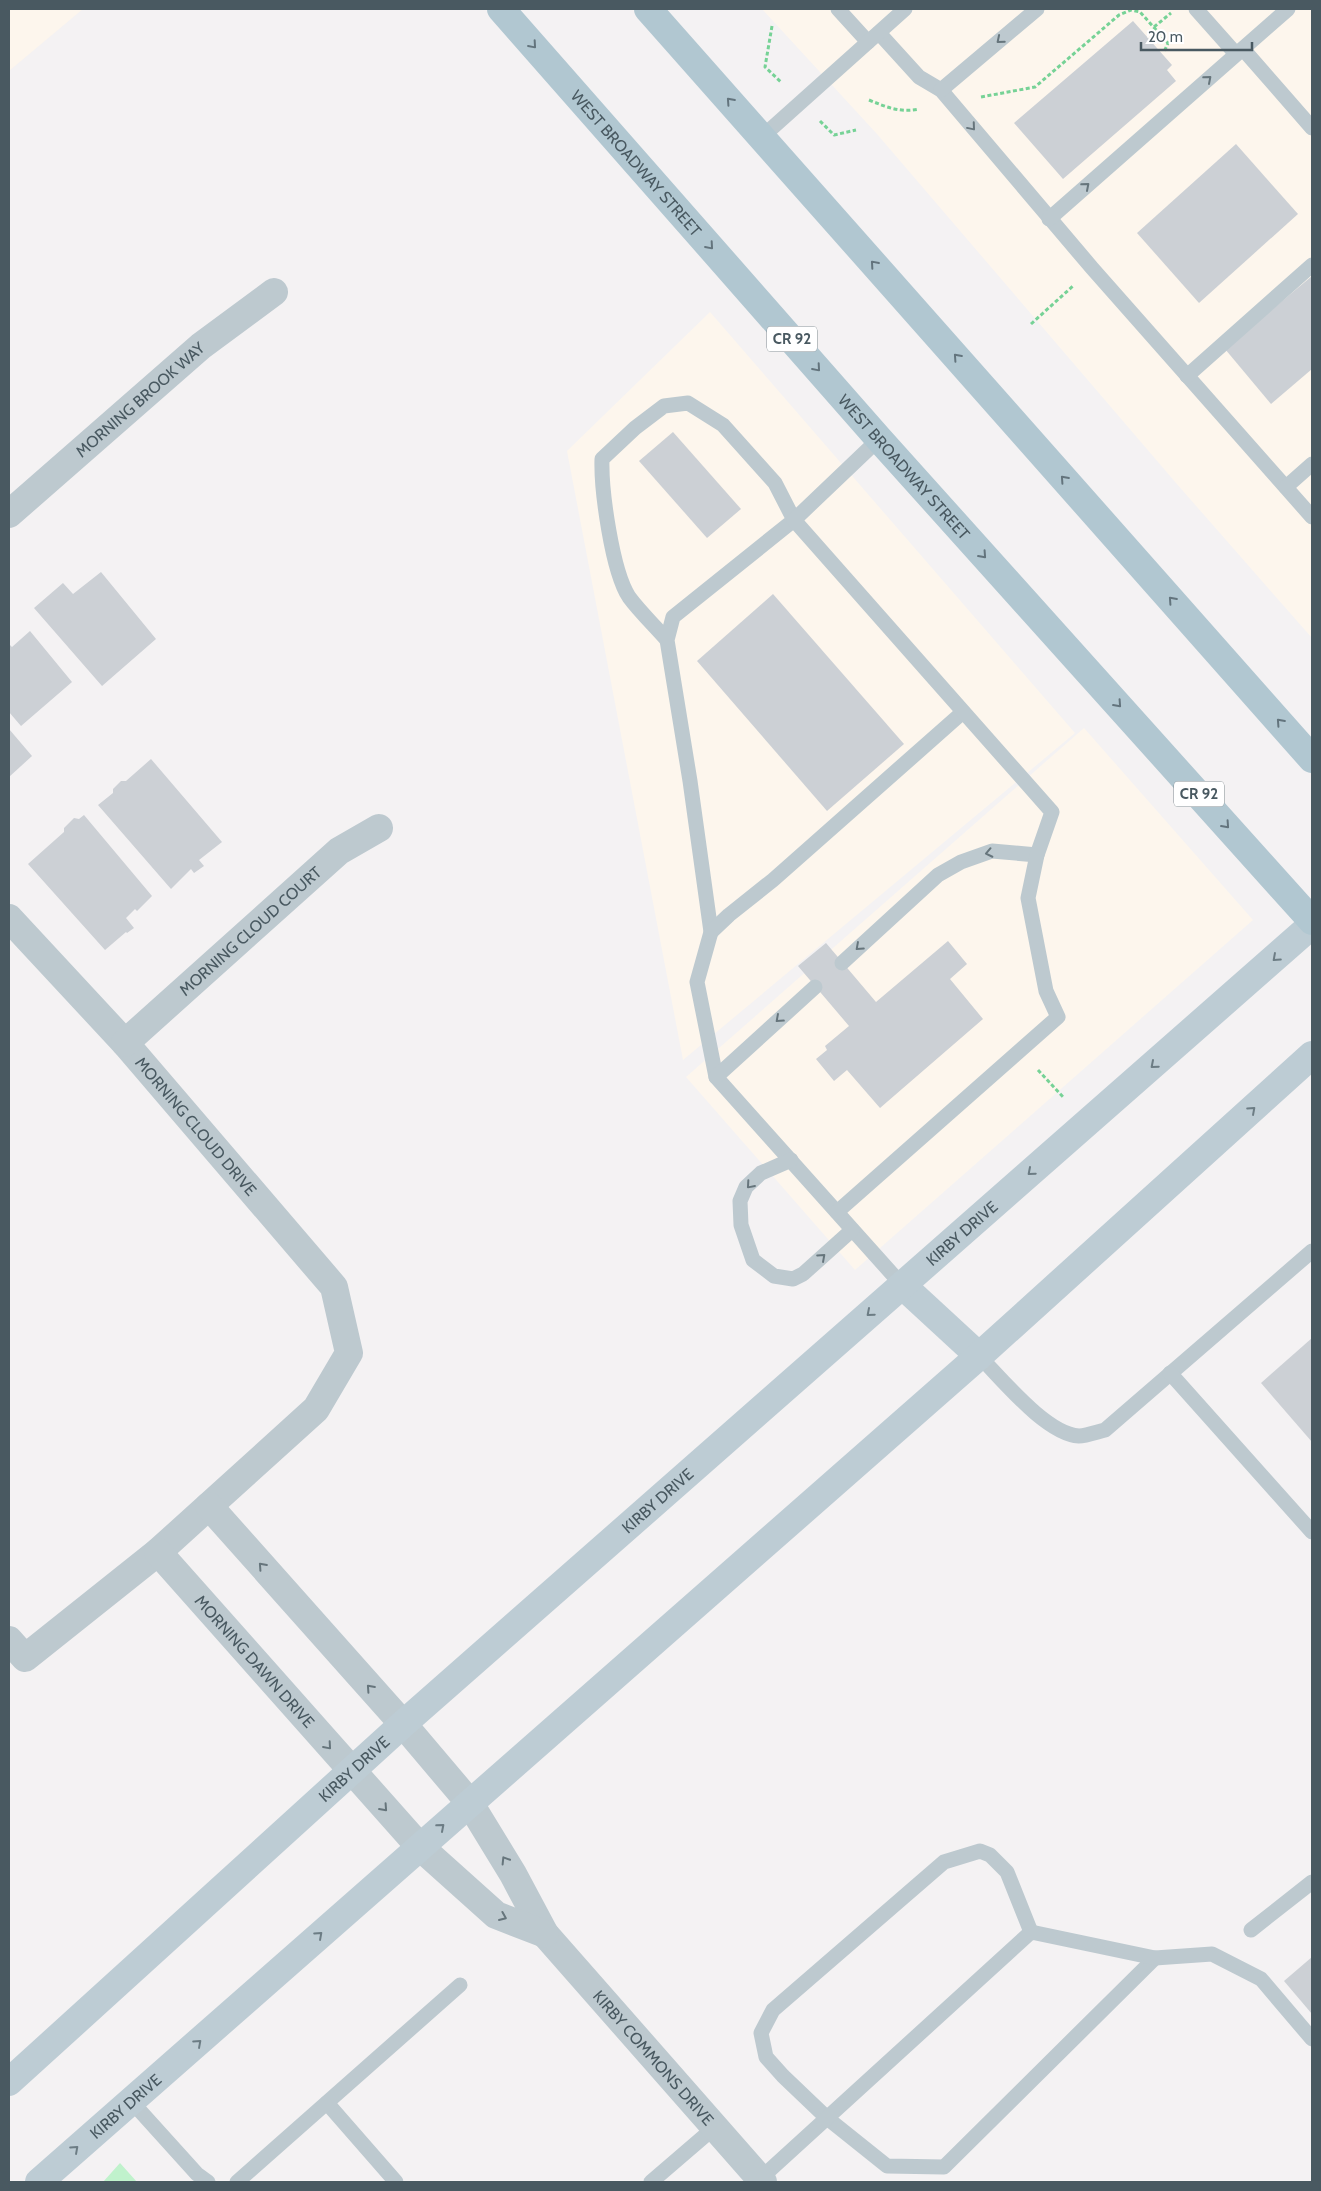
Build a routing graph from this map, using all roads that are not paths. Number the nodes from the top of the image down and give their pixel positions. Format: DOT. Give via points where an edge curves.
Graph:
graph roads {
  1 [pos="501,9"];
  2 [pos="648,9"];
  3 [pos="838,9"];
  4 [pos="905,9"];
  5 [pos="1037,9"];
  6 [pos="1196,9"];
  7 [pos="1288,9"];
  8 [pos="873,37"];
  9 [pos="1239,52"];
  10 [pos="941,90"];
  11 [pos="1312,128"];
  12 [pos="762,137"];
  13 [pos="1049,219"];
  14 [pos="1312,265"];
  15 [pos="274,292"];
  16 [pos="1187,376"];
  17 [pos="879,439"];
  18 [pos="1312,464"];
  19 [pos="1286,487"];
  20 [pos="9,514"];
  21 [pos="1312,517"];
  22 [pos="794,520"];
  23 [pos="667,640"];
  24 [pos="963,712"];
  25 [pos="1312,759"];
  26 [pos="379,828"];
  27 [pos="1037,855"];
  28 [pos="9,918"];
  29 [pos="1312,921"];
  30 [pos="1312,925"];
  31 [pos="711,932"];
  32 [pos="842,962"];
  33 [pos="816,987"];
  34 [pos="125,1043"];
  35 [pos="1312,1055"];
  36 [pos="716,1077"];
  37 [pos="790,1160"];
  38 [pos="837,1212"];
  39 [pos="852,1230"];
  40 [pos="1312,1251"];
  41 [pos="902,1285"];
  42 [pos="978,1356"];
  43 [pos="1170,1373"];
  44 [pos="208,1506"];
  45 [pos="1312,1532"];
  46 [pos="158,1552"];
  47 [pos="17,1649"];
  48 [pos="403,1724"];
  49 [pos="351,1772"];
  50 [pos="469,1802"];
  51 [pos="419,1846"];
  52 [pos="1312,1882"];
  53 [pos="1252,1930"];
  54 [pos="1031,1932"];
  55 [pos="545,1934"];
  56 [pos="1155,1958"];
  57 [pos="460,1985"];
  58 [pos="1312,2039"];
  59 [pos="9,2082"];
  60 [pos="132,2102"];
  61 [pos="327,2103"];
  62 [pos="827,2118"];
  63 [pos="715,2127"];
  64 [pos="762,2180"];
  65 [pos="40,2182"];
  66 [pos="208,2182"];
  67 [pos="237,2182"];
  68 [pos="396,2182"];
  69 [pos="651,2182"];
  1 -- 17 [label="main road, WEST BROADWAY STREET / CR 92, one-way"];
  12 -- 2 [label="main road, one-way"];
  3 -- 8 [label="lane"];
  4 -- 8 [label="lane"];
  5 -- 10 [label="lane, one-way"];
  6 -- 9 [label="lane"];
  7 -- 9 [label="lane"];
  8 -- 10 [label="lane" via="919,77"];
  8 -- 12 [label="lane"];
  9 -- 11 [label="lane"];
  13 -- 9 [label="lane, one-way"];
  10 -- 13 [label="lane, one-way"];
  25 -- 12 [label="main road, one-way"];
  13 -- 16 [label="lane"];
  14 -- 16 [label="lane"];
  15 -- 20 [label="street, MORNING BROOK WAY" via="201,346"];
  16 -- 19 [label="lane"];
  17 -- 22 [label="lane"];
  17 -- 29 [label="main road, WEST BROADWAY STREET / CR 92, one-way"];
  18 -- 19 [label="lane"];
  19 -- 21 [label="lane"];
  22 -- 23 [label="lane" via="673,617"];
  22 -- 23 [label="lane" via="775,483 723,425 688,403 664,406 602,458 601,484 621,578 628,596"];
  22 -- 24 [label="lane"];
  23 -- 31 [label="lane"];
  24 -- 27 [label="lane" via="1052,812"];
  24 -- 31 [label="lane"];
  26 -- 34 [label="street, MORNING CLOUD COURT" via="338,851"];
  27 -- 32 [label="lane, one-way" via="992,851 961,862 938,875"];
  27 -- 38 [label="lane" via="1028,898 1046,990 1058,1017"];
  28 -- 34 [label="street, MORNING CLOUD DRIVE"];
  30 -- 41 [label="main road, KIRBY DRIVE, one-way"];
  31 -- 36 [label="lane" via="697,982"];
  33 -- 36 [label="lane, one-way"];
  34 -- 44 [label="street, MORNING CLOUD DRIVE" via="334,1287 349,1353 316,1409"];
  42 -- 35 [label="main road, KIRBY DRIVE, one-way"];
  36 -- 37 [label="lane"];
  37 -- 38 [label="lane"];
  37 -- 39 [label="lane, one-way" via="761,1173 746,1186 740,1201 741,1225 753,1260 774,1276 793,1279 803,1274"];
  38 -- 39 [label="lane"];
  39 -- 41 [label="lane"];
  40 -- 43 [label="lane"];
  41 -- 42 [label="main road"];
  41 -- 48 [label="main road, KIRBY DRIVE, one-way"];
  42 -- 43 [label="lane" via="1037,1415 1054,1428 1079,1436 1105,1430"];
  42 -- 50 [label="main road, KIRBY DRIVE"];
  43 -- 45 [label="lane"];
  44 -- 46 [label="street"];
  48 -- 44 [label="street, one-way"];
  46 -- 47 [label="street"];
  46 -- 49 [label="street, MORNING DAWN DRIVE, one-way"];
  48 -- 49 [label="main road, KIRBY DRIVE"];
  48 -- 50 [label="street, KIRBY COMMONS DRIVE"];
  49 -- 51 [label="street, KIRBY COMMONS DRIVE, one-way"];
  49 -- 59 [label="main road, KIRBY DRIVE"];
  51 -- 50 [label="main road, KIRBY DRIVE, one-way"];
  55 -- 50 [label="street, KIRBY COMMONS DRIVE, one-way"];
  51 -- 55 [label="street, KIRBY COMMONS DRIVE, one-way" via="496,1915"];
  60 -- 51 [label="main road, KIRBY DRIVE, one-way"];
  52 -- 53 [label="lane"];
  54 -- 56 [label="lane"];
  54 -- 62 [label="lane"];
  54 -- 62 [label="lane" via="1008,1872 990,1855 980,1851 944,1862 773,2010 761,2033 766,2057"];
  55 -- 63 [label="street, KIRBY COMMONS DRIVE"];
  56 -- 58 [label="lane" via="1212,1954 1261,1979"];
  56 -- 62 [label="lane" via="944,2167 887,2166"];
  57 -- 61 [label="lane"];
  65 -- 60 [label="main road, KIRBY DRIVE, one-way"];
  60 -- 66 [label="lane"];
  61 -- 67 [label="lane"];
  61 -- 68 [label="lane"];
  62 -- 64 [label="lane"];
  63 -- 64 [label="street, KIRBY COMMONS DRIVE"];
  63 -- 69 [label="lane"];
}
